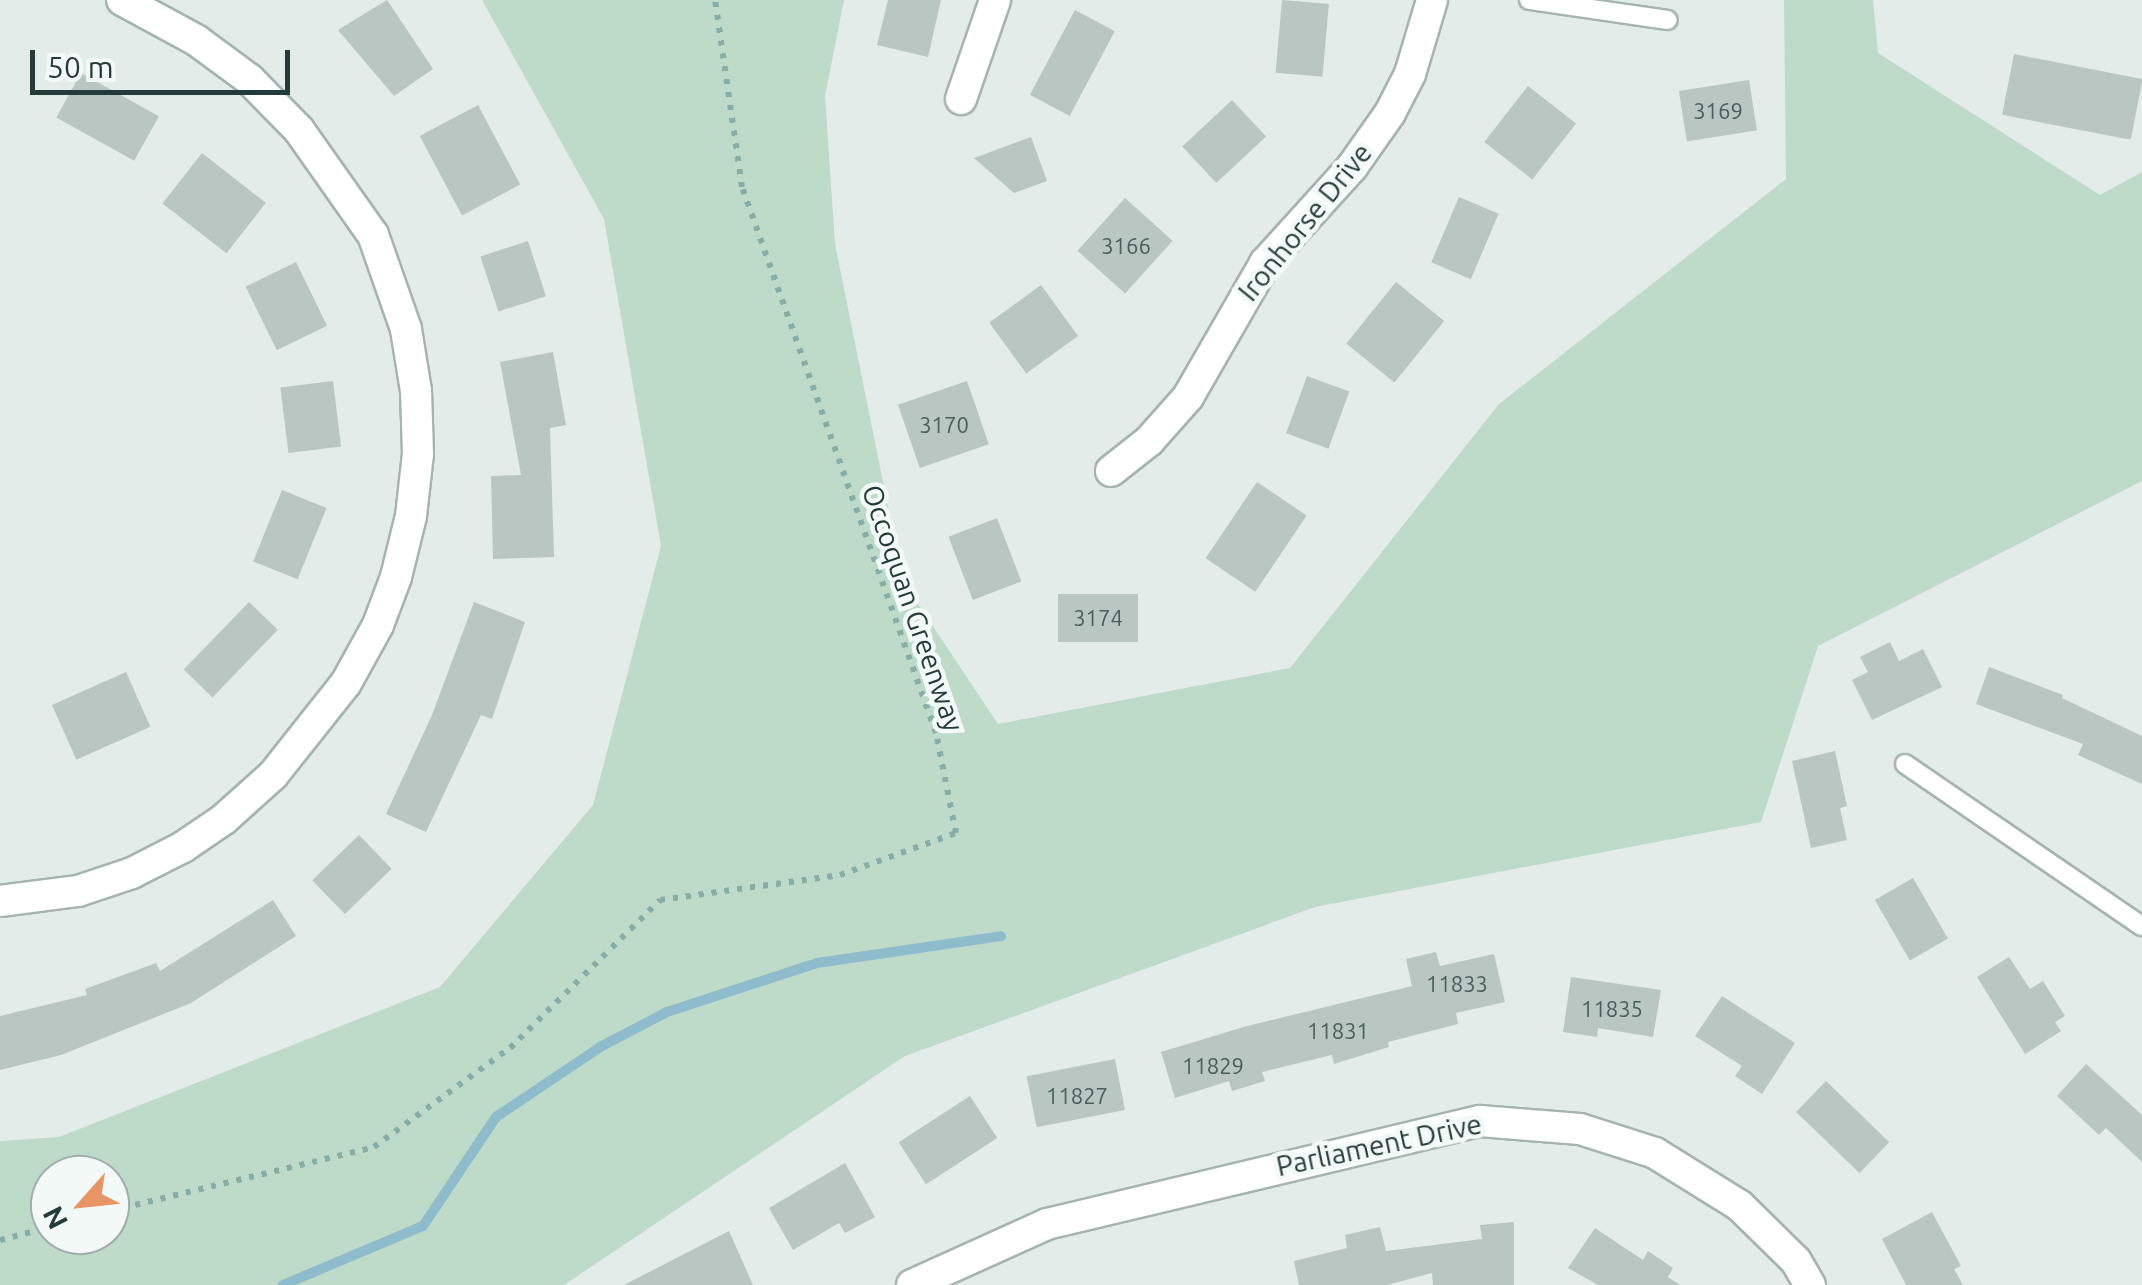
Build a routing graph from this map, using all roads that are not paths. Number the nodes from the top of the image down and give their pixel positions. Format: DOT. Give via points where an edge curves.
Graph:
graph roads {
  1 [pos="122,0"];
  2 [pos="995,0"];
  3 [pos="1432,0"];
  4 [pos="1529,0"];
  5 [pos="1668,20"];
  6 [pos="960,99"];
  7 [pos="1110,471"];
  8 [pos="1904,764"];
  9 [pos="0,901"];
  10 [pos="2142,926"];
  11 [pos="912,1285"];
  12 [pos="1810,1285"];
  1 -- 9 [label="street" via="250,79 300,130 373,235 406,329 416,391 412,516 378,625 346,683 273,776 183,847 132,872 78,890"];
  2 -- 6 [label="street"];
  3 -- 7 [label="street, Ironhorse Drive" via="1410,74 1390,113 1352,167 1265,263 1188,396 1149,441"];
  4 -- 5 [label="lane"];
  8 -- 10 [label="lane"];
  11 -- 12 [label="street, Parliament Drive" via="1047,1224 1480,1121 1580,1129 1654,1153 1740,1206 1796,1261"];
}
